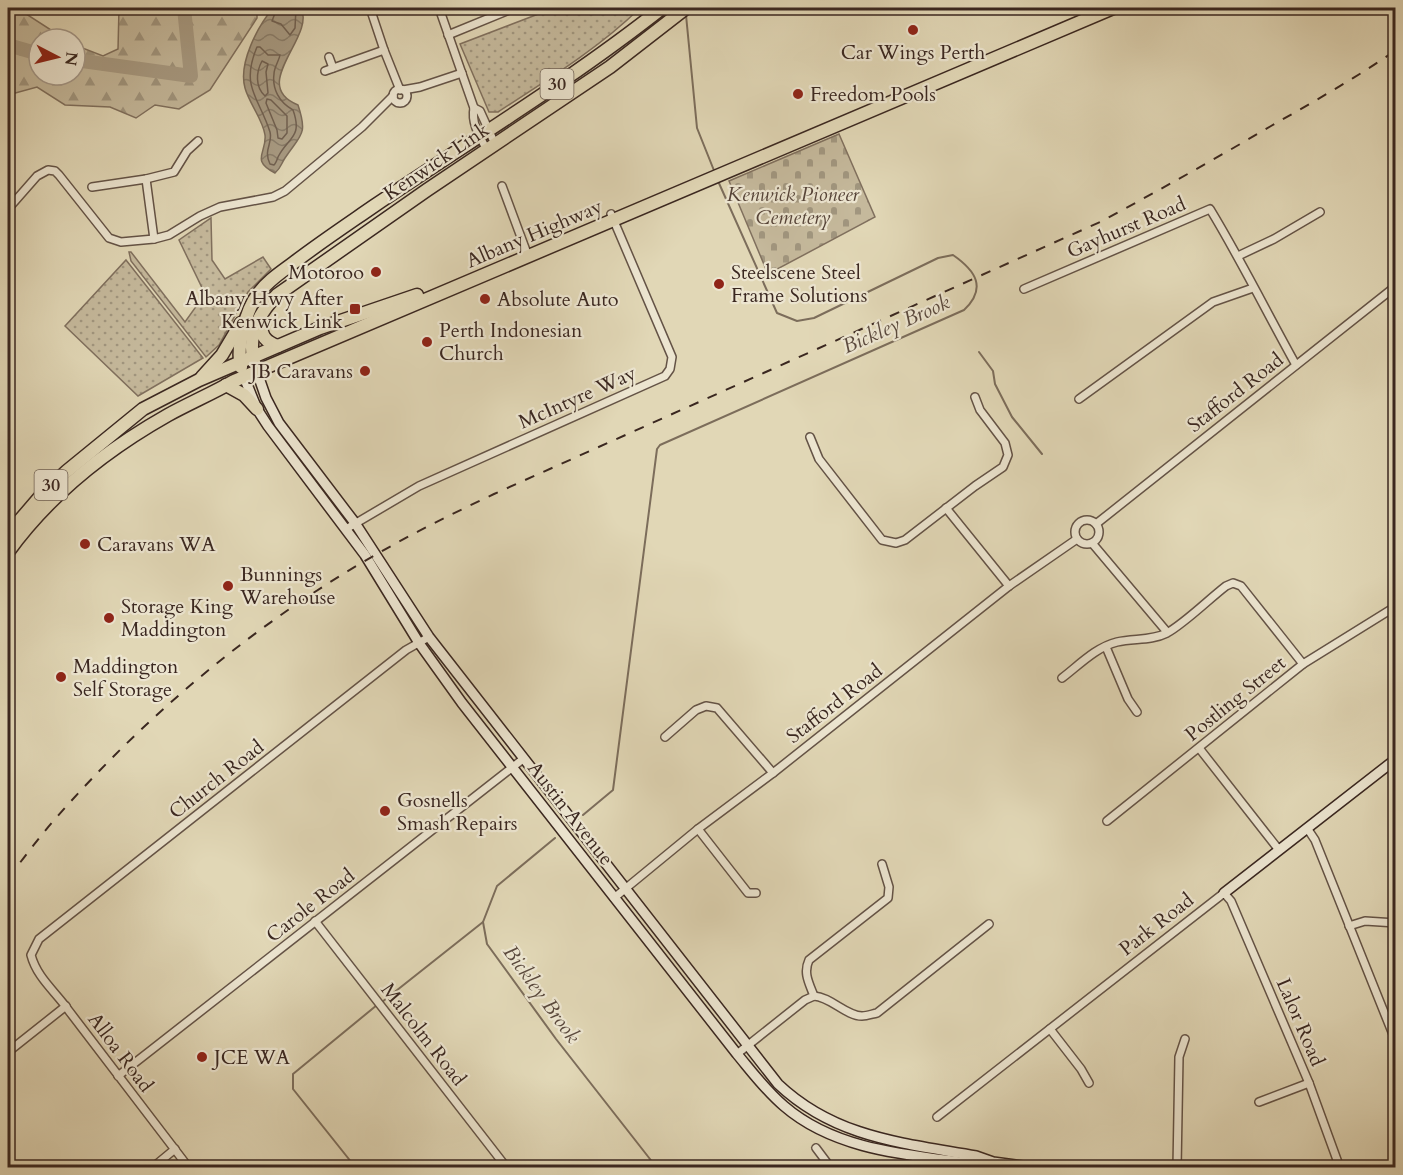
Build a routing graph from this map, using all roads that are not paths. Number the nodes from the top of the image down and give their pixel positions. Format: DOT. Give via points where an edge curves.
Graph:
graph roads {
  1 [pos="370,8"];
  2 [pos="439,8"];
  3 [pos="514,8"];
  4 [pos="662,8"];
  5 [pos="686,8"];
  6 [pos="1095,8"];
  7 [pos="1113,8"];
  8 [pos="448,35"];
  9 [pos="384,50"];
  10 [pos="329,57"];
  11 [pos="462,73"];
  12 [pos="399,94"];
  13 [pos="484,132"];
  14 [pos="198,141"];
  15 [pos="491,147"];
  16 [pos="723,170"];
  17 [pos="146,179"];
  18 [pos="502,186"];
  19 [pos="92,187"];
  20 [pos="8,209"];
  21 [pos="1320,212"];
  22 [pos="613,217"];
  23 [pos="154,239"];
  24 [pos="526,253"];
  25 [pos="1238,256"];
  26 [pos="1395,286"];
  27 [pos="1253,288"];
  28 [pos="1024,289"];
  29 [pos="256,296"];
  30 [pos="268,305"];
  31 [pos="278,346"];
  32 [pos="253,357"];
  33 [pos="240,362"];
  34 [pos="1296,365"];
  35 [pos="257,372"];
  36 [pos="244,377"];
  37 [pos="199,380"];
  38 [pos="226,385"];
  39 [pos="975,397"];
  40 [pos="1079,399"];
  41 [pos="257,409"];
  42 [pos="810,437"];
  43 [pos="946,508"];
  44 [pos="355,522"];
  45 [pos="1096,524"];
  46 [pos="346,529"];
  47 [pos="8,534"];
  48 [pos="1077,538"];
  49 [pos="1092,543"];
  50 [pos="8,552"];
  51 [pos="1009,586"];
  52 [pos="1390,610"];
  53 [pos="1167,632"];
  54 [pos="429,637"];
  55 [pos="419,642"];
  56 [pos="1106,647"];
  57 [pos="1303,664"];
  58 [pos="1062,678"];
  59 [pos="1137,712"];
  60 [pos="665,736"];
  61 [pos="1198,748"];
  62 [pos="523,759"];
  63 [pos="1395,759"];
  64 [pos="512,768"];
  65 [pos="772,773"];
  66 [pos="1107,821"];
  67 [pos="1307,828"];
  68 [pos="698,829"];
  69 [pos="1279,850"];
  70 [pos="882,864"];
  71 [pos="625,890"];
  72 [pos="756,893"];
  73 [pos="1224,893"];
  74 [pos="614,898"];
  75 [pos="315,921"];
  76 [pos="1395,923"];
  77 [pos="988,924"];
  78 [pos="1349,926"];
  79 [pos="31,955"];
  80 [pos="814,996"];
  81 [pos="66,1006"];
  82 [pos="1050,1029"];
  83 [pos="1185,1039"];
  84 [pos="1395,1042"];
  85 [pos="747,1046"];
  86 [pos="8,1052"];
  87 [pos="737,1054"];
  88 [pos="118,1076"];
  89 [pos="1089,1083"];
  90 [pos="1309,1083"];
  91 [pos="1259,1102"];
  92 [pos="938,1117"];
  93 [pos="816,1148"];
  94 [pos="175,1149"];
  95 [pos="953,1160"];
  96 [pos="152,1167"];
  97 [pos="189,1167"];
  98 [pos="507,1167"];
  99 [pos="831,1167"];
  100 [pos="1037,1167"];
  101 [pos="1177,1167"];
  102 [pos="1340,1167"];
  1 -- 9 [label="street"];
  2 -- 8 [label="street"];
  3 -- 8 [label="street"];
  4 -- 13 [label="highway, Kenwick Link / 30"];
  5 -- 15 [label="highway, Kenwick Link / 30" via="610,67"];
  6 -- 16 [label="highway, Albany Highway"];
  7 -- 16 [label="highway, Albany Highway"];
  8 -- 11 [label="street"];
  9 -- 10 [label="street" via="329,69"];
  9 -- 12 [label="street"];
  11 -- 12 [label="street"];
  11 -- 13 [label="street" via="474,108 472,116"];
  12 -- 23 [label="street" via="285,191 267,199 220,207"];
  13 -- 15 [label="street"];
  13 -- 29 [label="highway, Kenwick Link / 30" via="301,257"];
  14 -- 17 [label="street" via="174,172"];
  15 -- 30 [label="highway, Kenwick Link / 30" via="297,280"];
  16 -- 22 [label="highway, Albany Highway"];
  17 -- 19 [label="street"];
  17 -- 23 [label="street"];
  18 -- 24 [label="street"];
  20 -- 23 [label="street" via="37,176 55,171 109,238 121,242"];
  21 -- 25 [label="street"];
  22 -- 24 [label="highway, Albany Highway"];
  22 -- 44 [label="street, McIntyre Way" via="672,357 665,376 419,486"];
  24 -- 31 [label="highway, Albany Highway"];
  24 -- 35 [label="highway, Albany Highway"];
  25 -- 27 [label="street, Gayhurst Road"];
  25 -- 28 [label="street, Gayhurst Road" via="1210,209"];
  26 -- 34 [label="street, Stafford Road"];
  27 -- 34 [label="street, Gayhurst Road"];
  27 -- 40 [label="street" via="1213,302"];
  29 -- 33 [label="highway, Kenwick Link / 30" via="244,326"];
  29 -- 37 [label="highway, 30" via="227,347"];
  30 -- 31 [label="highway" via="261,331 267,341"];
  30 -- 32 [label="highway, Kenwick Link / 30" via="253,333"];
  31 -- 32 [label="highway, Albany Highway"];
  32 -- 33 [label="highway, Albany Highway / 30"];
  32 -- 35 [label="highway, Kenwick Link / 30"];
  33 -- 36 [label="highway, Kenwick Link"];
  33 -- 37 [label="highway, Albany Highway / 30"];
  34 -- 45 [label="street, Stafford Road"];
  35 -- 36 [label="highway, Albany Highway / 30"];
  35 -- 44 [label="main road, Austin Avenue" via="279,423"];
  36 -- 38 [label="highway, Albany Highway / 30"];
  36 -- 41 [label="main road, Austin Avenue"];
  37 -- 47 [label="highway, Albany Highway / 30" via="143,409 117,428 45,491"];
  38 -- 41 [label="highway" via="244,395"];
  38 -- 50 [label="highway, Albany Highway / 30" via="158,421 85,470 46,506"];
  39 -- 43 [label="street" via="1005,443 1008,455 1003,467"];
  41 -- 46 [label="main road, Austin Avenue"];
  42 -- 43 [label="street" via="819,459 882,540 905,540"];
  43 -- 51 [label="street"];
  44 -- 46 [label="street, McIntyre Way"];
  44 -- 54 [label="main road, Austin Avenue"];
  45 -- 48 [label="street, Stafford Road" via="1082,522 1076,528"];
  45 -- 49 [label="street" via="1099,535"];
  46 -- 55 [label="main road, Austin Avenue"];
  48 -- 49 [label="street" via="1084,544"];
  48 -- 51 [label="street, Stafford Road"];
  49 -- 53 [label="street"];
  51 -- 65 [label="street, Stafford Road"];
  52 -- 57 [label="street, Postling Street"];
  53 -- 56 [label="street"];
  53 -- 57 [label="street" via="1233,583 1241,586"];
  54 -- 55 [label="street, Church Road"];
  54 -- 62 [label="main road, Austin Avenue"];
  55 -- 64 [label="main road, Austin Avenue"];
  55 -- 79 [label="street, Church Road" via="39,939"];
  56 -- 58 [label="street"];
  56 -- 59 [label="street"];
  57 -- 61 [label="street, Postling Street"];
  60 -- 65 [label="street" via="696,710 706,706 717,708"];
  61 -- 66 [label="street, Postling Street"];
  61 -- 69 [label="street"];
  62 -- 64 [label="street, Carole Road"];
  62 -- 71 [label="main road, Austin Avenue"];
  63 -- 67 [label="main road, Park Road"];
  64 -- 74 [label="main road, Austin Avenue"];
  64 -- 75 [label="street, Carole Road"];
  65 -- 68 [label="street, Stafford Road"];
  67 -- 69 [label="main road, Park Road"];
  67 -- 78 [label="street"];
  68 -- 71 [label="street, Stafford Road"];
  68 -- 72 [label="street" via="748,893"];
  69 -- 73 [label="main road, Park Road"];
  70 -- 80 [label="street" via="890,887 888,898 809,960 806,975"];
  71 -- 74 [label="street, Stafford Road"];
  71 -- 85 [label="main road, Austin Avenue"];
  73 -- 82 [label="street, Park Road"];
  73 -- 90 [label="street, Lalor Road" via="1231,901"];
  74 -- 87 [label="main road, Austin Avenue"];
  75 -- 88 [label="street, Carole Road"];
  75 -- 98 [label="street, Malcolm Road"];
  76 -- 78 [label="street" via="1365,921"];
  77 -- 80 [label="street" via="877,1013 854,1014"];
  78 -- 84 [label="street"];
  79 -- 81 [label="street, Alloa Road" via="42,978"];
  80 -- 85 [label="street"];
  81 -- 86 [label="street"];
  81 -- 88 [label="street, Alloa Road"];
  82 -- 89 [label="street"];
  82 -- 92 [label="street, Park Road"];
  83 -- 101 [label="street" via="1179,1058"];
  85 -- 87 [label="street"];
  85 -- 95 [label="main road, Austin Avenue" via="785,1091 824,1118 875,1138"];
  87 -- 95 [label="main road, Austin Avenue" via="784,1106 826,1132 854,1144"];
  88 -- 94 [label="street, Alloa Road"];
  90 -- 91 [label="street"];
  90 -- 102 [label="street, Lalor Road"];
  93 -- 99 [label="street"];
  94 -- 96 [label="street"];
  94 -- 97 [label="street, Alloa Road"];
  95 -- 100 [label="main road"];
}
